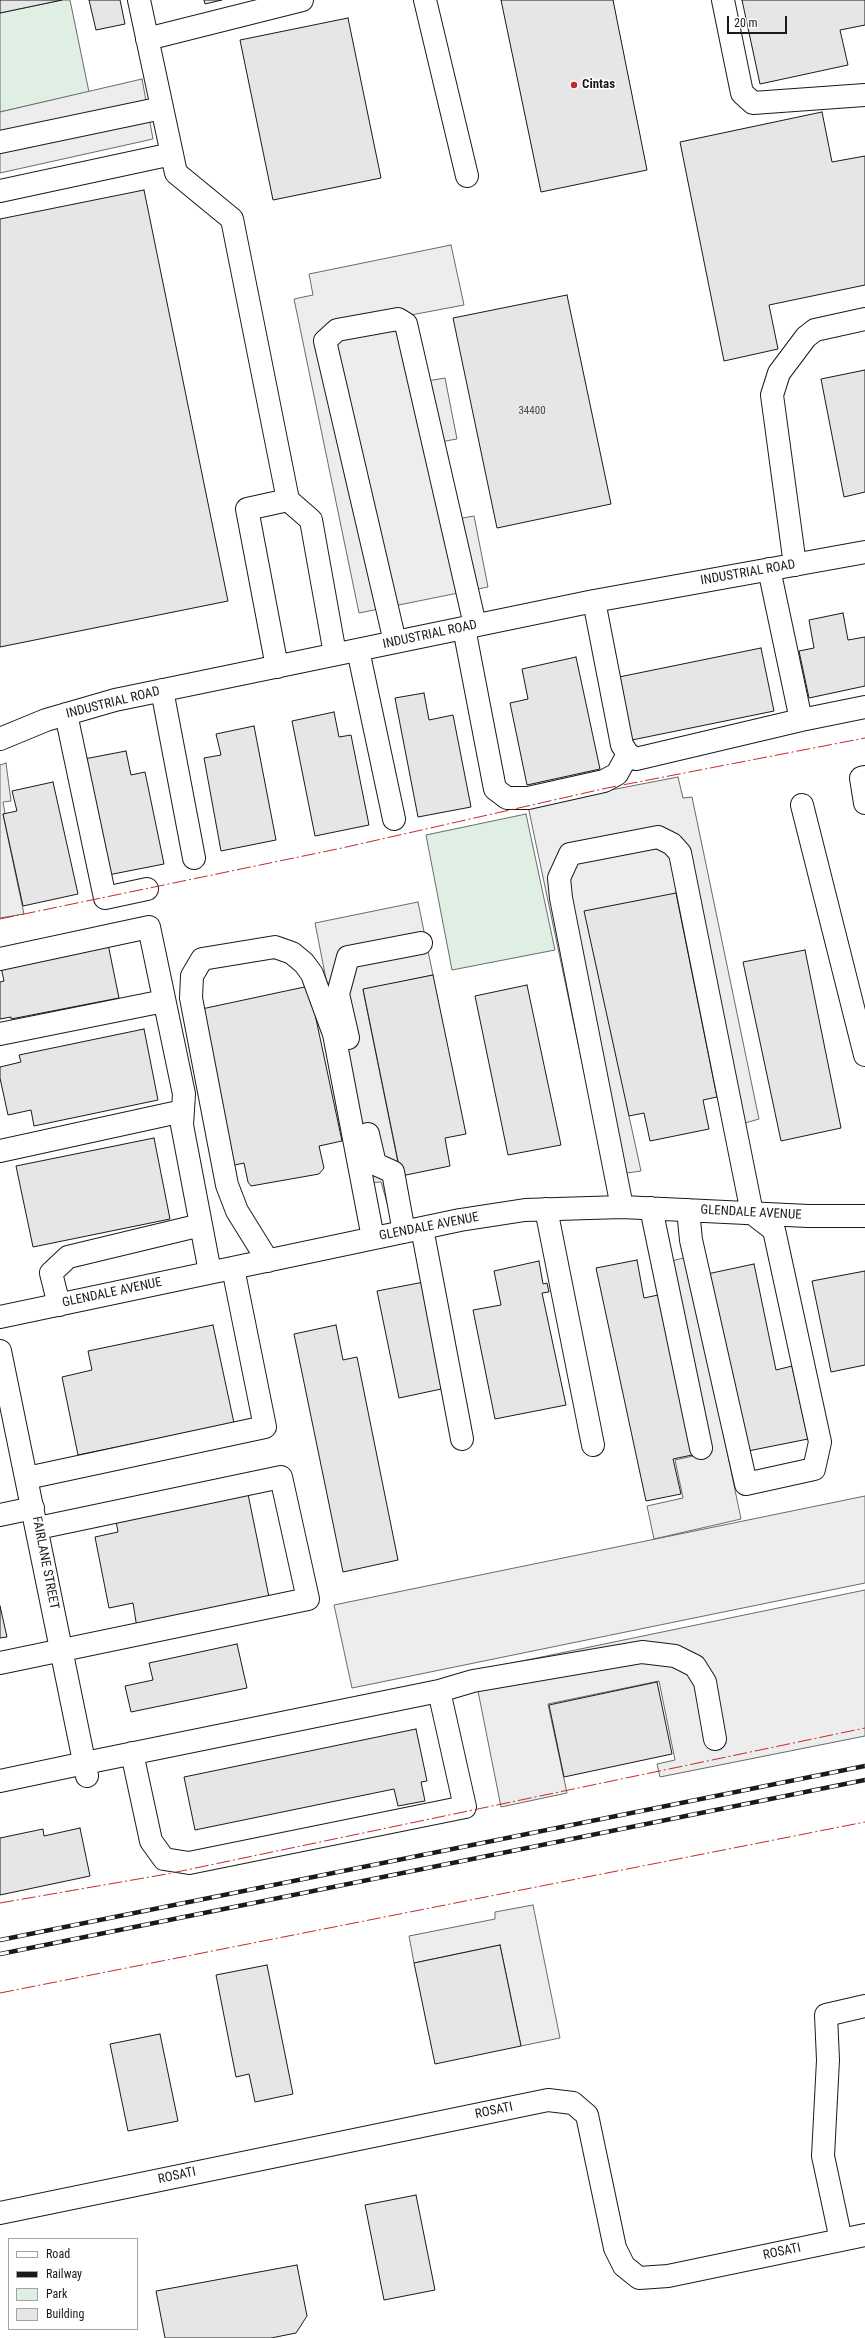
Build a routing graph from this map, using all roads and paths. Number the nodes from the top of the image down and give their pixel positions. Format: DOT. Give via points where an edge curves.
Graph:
graph roads {
  1 [pos="138,0"];
  2 [pos="302,0"];
  3 [pos="425,0"];
  4 [pos="723,0"];
  5 [pos="147,39"];
  6 [pos="865,96"];
  7 [pos="162,108"];
  8 [pos="0,142"];
  9 [pos="172,154"];
  10 [pos="467,176"];
  11 [pos="0,191"];
  12 [pos="865,319"];
  13 [pos="288,500"];
  14 [pos="865,552"];
  15 [pos="795,565"];
  16 [pos="769,569"];
  17 [pos="594,601"];
  18 [pos="470,627"];
  19 [pos="395,642"];
  20 [pos="358,650"];
  21 [pos="335,654"];
  22 [pos="277,666"];
  23 [pos="162,690"];
  24 [pos="865,708"];
  25 [pos="66,714"];
  26 [pos="801,720"];
  27 [pos="0,739"];
  28 [pos="628,754"];
  29 [pos="865,777"];
  30 [pos="865,803"];
  31 [pos="802,805"];
  32 [pos="394,819"];
  33 [pos="194,858"];
  34 [pos="147,889"];
  35 [pos="421,943"];
  36 [pos="0,959"];
  37 [pos="164,1001"];
  38 [pos="0,1034"];
  39 [pos="865,1055"];
  40 [pos="183,1111"];
  41 [pos="0,1151"];
  42 [pos="622,1206"];
  43 [pos="651,1208"];
  44 [pos="546,1209"];
  45 [pos="688,1210"];
  46 [pos="752,1213"];
  47 [pos="865,1216"];
  48 [pos="201,1225"];
  49 [pos="413,1230"];
  50 [pos="373,1238"];
  51 [pos="268,1260"];
  52 [pos="233,1268"];
  53 [pos="210,1272"];
  54 [pos="58,1304"];
  55 [pos="0,1317"];
  56 [pos="0,1351"];
  57 [pos="6,1409"];
  58 [pos="462,1439"];
  59 [pos="593,1445"];
  60 [pos="701,1448"];
  61 [pos="27,1478"];
  62 [pos="0,1515"];
  63 [pos="36,1518"];
  64 [pos="62,1650"];
  65 [pos="0,1663"];
  66 [pos="439,1691"];
  67 [pos="715,1739"];
  68 [pos="132,1753"];
  69 [pos="86,1770"];
  70 [pos="0,1781"];
  71 [pos="865,2006"];
  72 [pos="0,2213"];
  73 [pos="865,2235"];
  74 [pos="841,2240"];
  1 -- 5 [label="street"];
  2 -- 5 [label="street"];
  3 -- 10 [label="street"];
  4 -- 6 [label="street" via="742,93 753,103"];
  5 -- 7 [label="street"];
  7 -- 8 [label="street"];
  7 -- 9 [label="street"];
  9 -- 11 [label="street"];
  9 -- 13 [label="street" via="176,173 232,218"];
  12 -- 15 [label="street" via="815,330 806,337 779,373 772,394"];
  13 -- 21 [label="street" via="311,520"];
  13 -- 22 [label="street" via="247,508"];
  14 -- 15 [label="street, INDUSTRIAL ROAD"];
  15 -- 16 [label="street, INDUSTRIAL ROAD"];
  16 -- 17 [label="street, INDUSTRIAL ROAD"];
  16 -- 26 [label="street"];
  17 -- 18 [label="street, INDUSTRIAL ROAD"];
  17 -- 28 [label="street" via="622,745"];
  18 -- 19 [label="street, INDUSTRIAL ROAD"];
  18 -- 19 [label="street" via="406,324 398,319 337,330 325,341"];
  18 -- 28 [label="street" via="495,790 507,798 528,798 604,781 617,774"];
  19 -- 20 [label="street, INDUSTRIAL ROAD"];
  20 -- 21 [label="street, INDUSTRIAL ROAD"];
  20 -- 32 [label="street"];
  21 -- 22 [label="street, INDUSTRIAL ROAD"];
  22 -- 23 [label="street, INDUSTRIAL ROAD"];
  23 -- 25 [label="street, INDUSTRIAL ROAD"];
  23 -- 33 [label="street"];
  24 -- 26 [label="street"];
  25 -- 27 [label="street, INDUSTRIAL ROAD"];
  25 -- 34 [label="street" via="105,898"];
  26 -- 28 [label="street" via="636,759"];
  29 -- 30 [label="street" via="861,778"];
  31 -- 39 [label="street"];
  35 -- 49 [label="street" via="348,958 338,994 374,1164 393,1172"];
  36 -- 37 [label="street" via="149,927"];
  37 -- 38 [label="street"];
  37 -- 40 [label="street" via="184,1094"];
  40 -- 41 [label="street"];
  40 -- 48 [label="street" via="182,1125"];
  42 -- 43 [label="street, GLENDALE AVENUE"];
  42 -- 44 [label="street, GLENDALE AVENUE"];
  42 -- 46 [label="street" via="559,878 570,854 658,837 672,844 680,853"];
  43 -- 45 [label="street, GLENDALE AVENUE"];
  43 -- 60 [label="street"];
  44 -- 49 [label="street, GLENDALE AVENUE" via="460,1220"];
  44 -- 59 [label="street"];
  45 -- 46 [label="street, GLENDALE AVENUE"];
  45 -- 46 [label="street" via="691,1240 746,1484 814,1470 820,1442 774,1230"];
  46 -- 47 [label="street, GLENDALE AVENUE"];
  48 -- 53 [label="street"];
  48 -- 54 [label="street" via="68,1256 51,1273"];
  49 -- 50 [label="street, GLENDALE AVENUE"];
  49 -- 58 [label="street"];
  50 -- 51 [label="street, GLENDALE AVENUE"];
  50 -- 51 [label="street" via="334,1034 312,974 292,953 275,947 202,959 192,976 191,998 227,1184 237,1211"];
  51 -- 52 [label="street, GLENDALE AVENUE"];
  52 -- 53 [label="street, GLENDALE AVENUE"];
  52 -- 61 [label="street" via="265,1427"];
  53 -- 54 [label="street, GLENDALE AVENUE"];
  54 -- 55 [label="street, GLENDALE AVENUE"];
  56 -- 57 [label="street, FAIRLANE STREET"];
  57 -- 61 [label="street, FAIRLANE STREET"];
  61 -- 63 [label="street, FAIRLANE STREET"];
  62 -- 63 [label="street"];
  63 -- 64 [label="street, FAIRLANE STREET"];
  63 -- 64 [label="street" via="280,1477 308,1599"];
  64 -- 65 [label="street"];
  64 -- 69 [label="street, FAIRLANE STREET"];
  66 -- 67 [label="street" via="473,1681 642,1652 675,1656 695,1666 705,1682"];
  66 -- 68 [label="street"];
  66 -- 68 [label="street" via="465,1807 189,1863 164,1859 151,1841"];
  68 -- 69 [label="street"];
  69 -- 70 [label="street"];
  71 -- 74 [label="street" via="826,2015 828,2060 823,2156"];
  72 -- 74 [label="street, ROSATI" via="548,2100 573,2103 587,2115 615,2248 624,2266 639,2278 668,2276"];
  73 -- 74 [label="street, ROSATI"];
}
